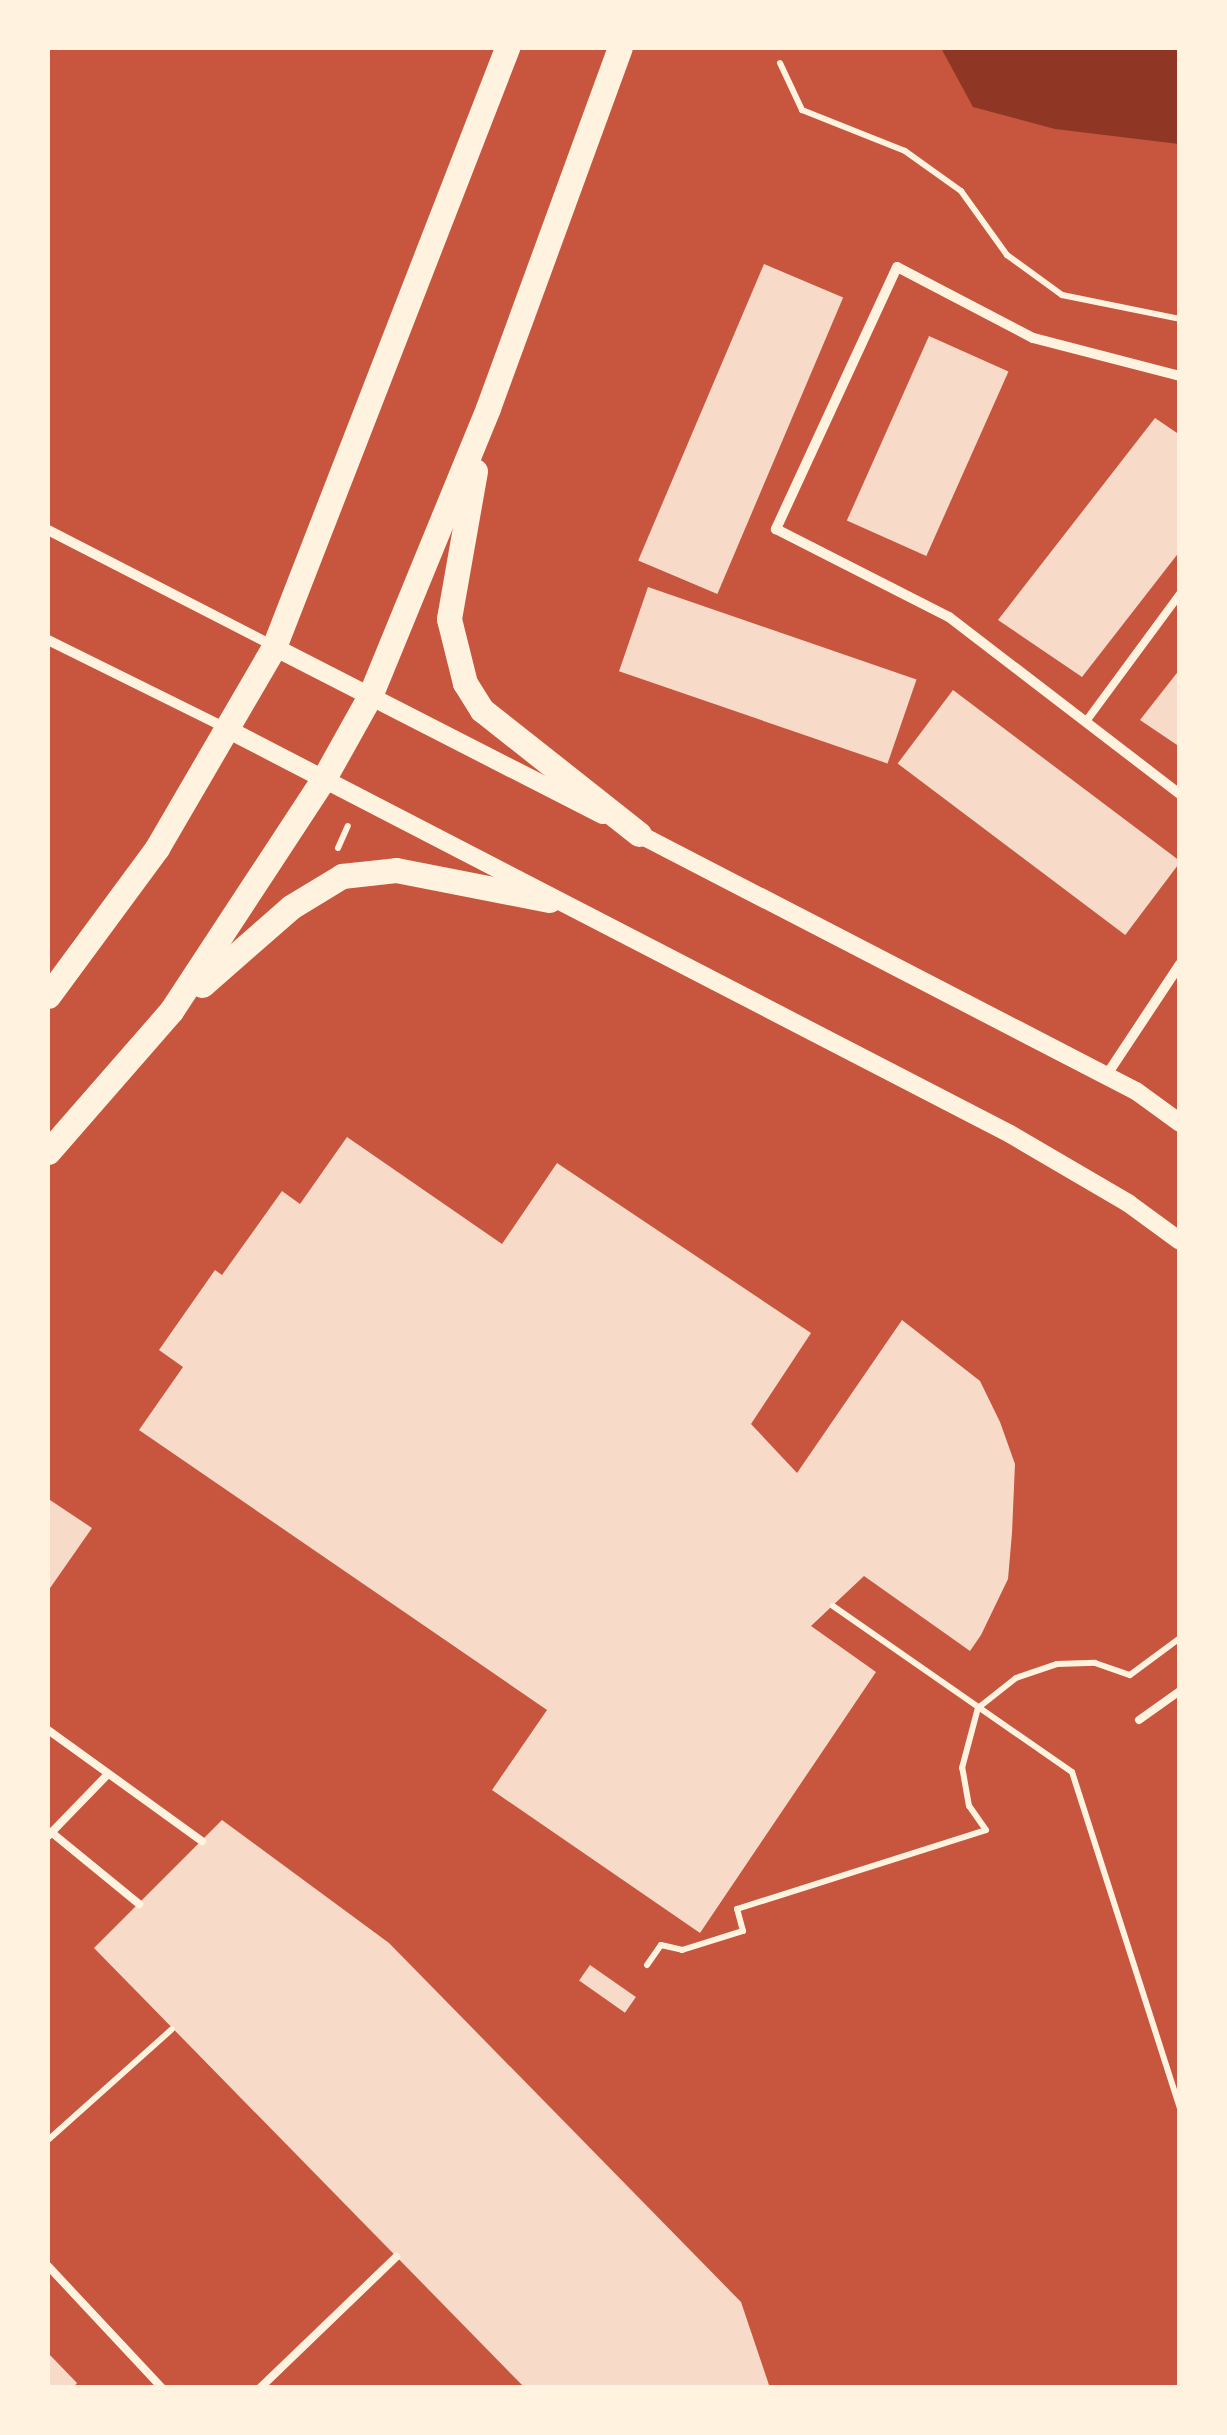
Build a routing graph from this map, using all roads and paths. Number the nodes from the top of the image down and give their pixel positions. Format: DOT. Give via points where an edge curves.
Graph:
graph roads {
  1 [pos="507,48"];
  2 [pos="620,48"];
  3 [pos="780,63"];
  4 [pos="1180,319"];
  5 [pos="1180,376"];
  6 [pos="488,408"];
  7 [pos="48,530"];
  8 [pos="1180,594"];
  9 [pos="48,640"];
  10 [pos="274,646"];
  11 [pos="370,696"];
  12 [pos="1086,720"];
  13 [pos="229,730"];
  14 [pos="323,780"];
  15 [pos="1180,794"];
  16 [pos="323,834"];
  17 [pos="640,834"];
  18 [pos="340,842"];
  19 [pos="549,900"];
  20 [pos="1180,964"];
  21 [pos="48,996"];
  22 [pos="172,1012"];
  23 [pos="1106,1076"];
  24 [pos="1180,1123"];
  25 [pos="48,1152"];
  26 [pos="1180,1241"];
  27 [pos="833,1606"];
  28 [pos="1180,1638"];
  29 [pos="1180,1691"];
  30 [pos="978,1708"];
  31 [pos="1139,1720"];
  32 [pos="48,1730"];
  33 [pos="108,1774"];
  34 [pos="49,1834"];
  35 [pos="202,1841"];
  36 [pos="140,1904"];
  37 [pos="647,1966"];
  38 [pos="172,2029"];
  39 [pos="1180,2108"];
  40 [pos="48,2140"];
  41 [pos="396,2256"];
  42 [pos="48,2266"];
  43 [pos="162,2388"];
  44 [pos="260,2388"];
  1 -- 10 [label="main road"];
  2 -- 6 [label="main road"];
  3 -- 4 [label="path" via="802,110 905,151 960,191 1007,255 1062,295"];
  5 -- 12 [label="street" via="1033,338 897,267 776,529 949,617"];
  6 -- 11 [label="main road"];
  6 -- 17 [label="main road" via="451,588 454,653 482,710"];
  7 -- 10 [label="street"];
  8 -- 12 [label="lane"];
  9 -- 13 [label="street"];
  10 -- 11 [label="street"];
  10 -- 13 [label="main road"];
  11 -- 14 [label="main road"];
  11 -- 17 [label="street"];
  12 -- 15 [label="street"];
  13 -- 14 [label="street"];
  13 -- 21 [label="main road" via="120,904"];
  14 -- 19 [label="street"];
  14 -- 22 [label="main road"];
  16 -- 18 [label="path"];
  17 -- 23 [label="street"];
  19 -- 22 [label="main road" via="396,870 342,876 291,908"];
  19 -- 26 [label="street" via="1010,1134"];
  20 -- 23 [label="street"];
  22 -- 25 [label="main road"];
  23 -- 24 [label="street"];
  27 -- 30 [label="path"];
  28 -- 30 [label="path" via="1130,1675 1096,1663 1056,1664 1016,1678"];
  29 -- 31 [label="lane"];
  30 -- 37 [label="path" via="962,1768 970,1806 986,1830 737,1909 743,1932 682,1950 661,1945"];
  30 -- 39 [label="path" via="1072,1772"];
  32 -- 33 [label="lane"];
  33 -- 34 [label="lane"];
  33 -- 35 [label="lane"];
  34 -- 36 [label="lane"];
  38 -- 40 [label="path"];
  41 -- 44 [label="lane"];
  42 -- 43 [label="lane"];
}
